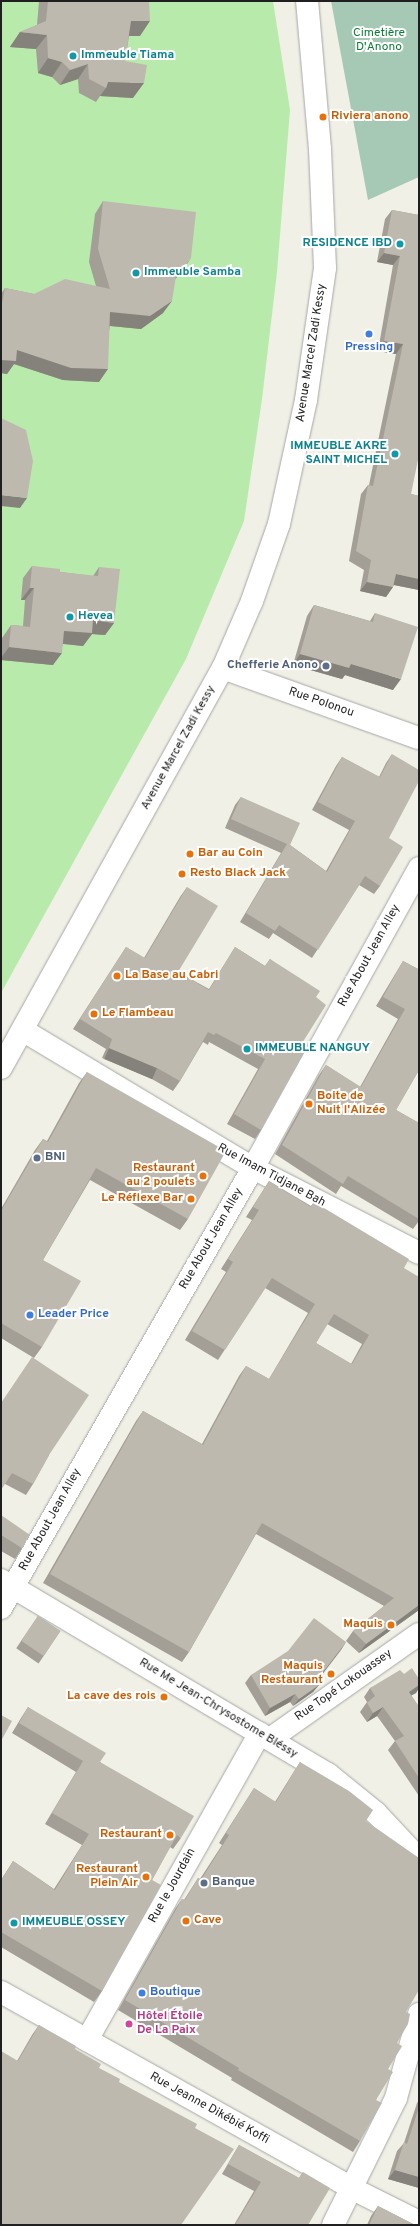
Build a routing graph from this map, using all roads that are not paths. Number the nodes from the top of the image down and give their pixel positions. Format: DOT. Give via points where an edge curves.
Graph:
graph roads {
  1 [pos="307,1"];
  2 [pos="223,668"];
  3 [pos="419,738"];
  4 [pos="419,868"];
  5 [pos="24,1031"];
  6 [pos="1,1068"];
  7 [pos="253,1168"];
  8 [pos="419,1253"];
  9 [pos="7,1584"];
  10 [pos="1,1608"];
  11 [pos="419,1634"];
  12 [pos="265,1736"];
  13 [pos="419,1859"];
  14 [pos="1,1992"];
  15 [pos="419,2014"];
  16 [pos="87,2040"];
  17 [pos="353,2189"];
  18 [pos="419,2222"];
  19 [pos="333,2225"];
  1 -- 2 [label="street, Avenue Marcel Zadi Kessy" via="320,149 325,268 306,400 279,524 252,601"];
  2 -- 3 [label="street, Rue Polonou"];
  2 -- 5 [label="street, Avenue Marcel Zadi Kessy"];
  4 -- 7 [label="street, Rue About Jean Alley"];
  5 -- 6 [label="street, Avenue Marcel Zadi Kessy"];
  5 -- 7 [label="street, Rue Imam Tidjane Bah"];
  7 -- 8 [label="street, Rue Imam Tidjane Bah"];
  7 -- 9 [label="street, Rue About Jean Alley"];
  9 -- 10 [label="street, Rue About Jean Alley"];
  9 -- 12 [label="street, Rue Me Jean-Chrysostome Bléssy"];
  11 -- 12 [label="street, Rue Topé Lokouassey"];
  12 -- 13 [label="street, Rue Me Jean-Chrysostome Bléssy" via="334,1779 376,1813"];
  12 -- 16 [label="street, Rue le Jourdain"];
  14 -- 16 [label="street, Rue Jeanne Dikébié Koffi"];
  15 -- 17 [label="street" via="396,2098"];
  16 -- 17 [label="street, Rue Jeanne Dikébié Koffi"];
  17 -- 18 [label="street, Rue Jeanne Dikébié Koffi"];
  17 -- 19 [label="street"];
}
